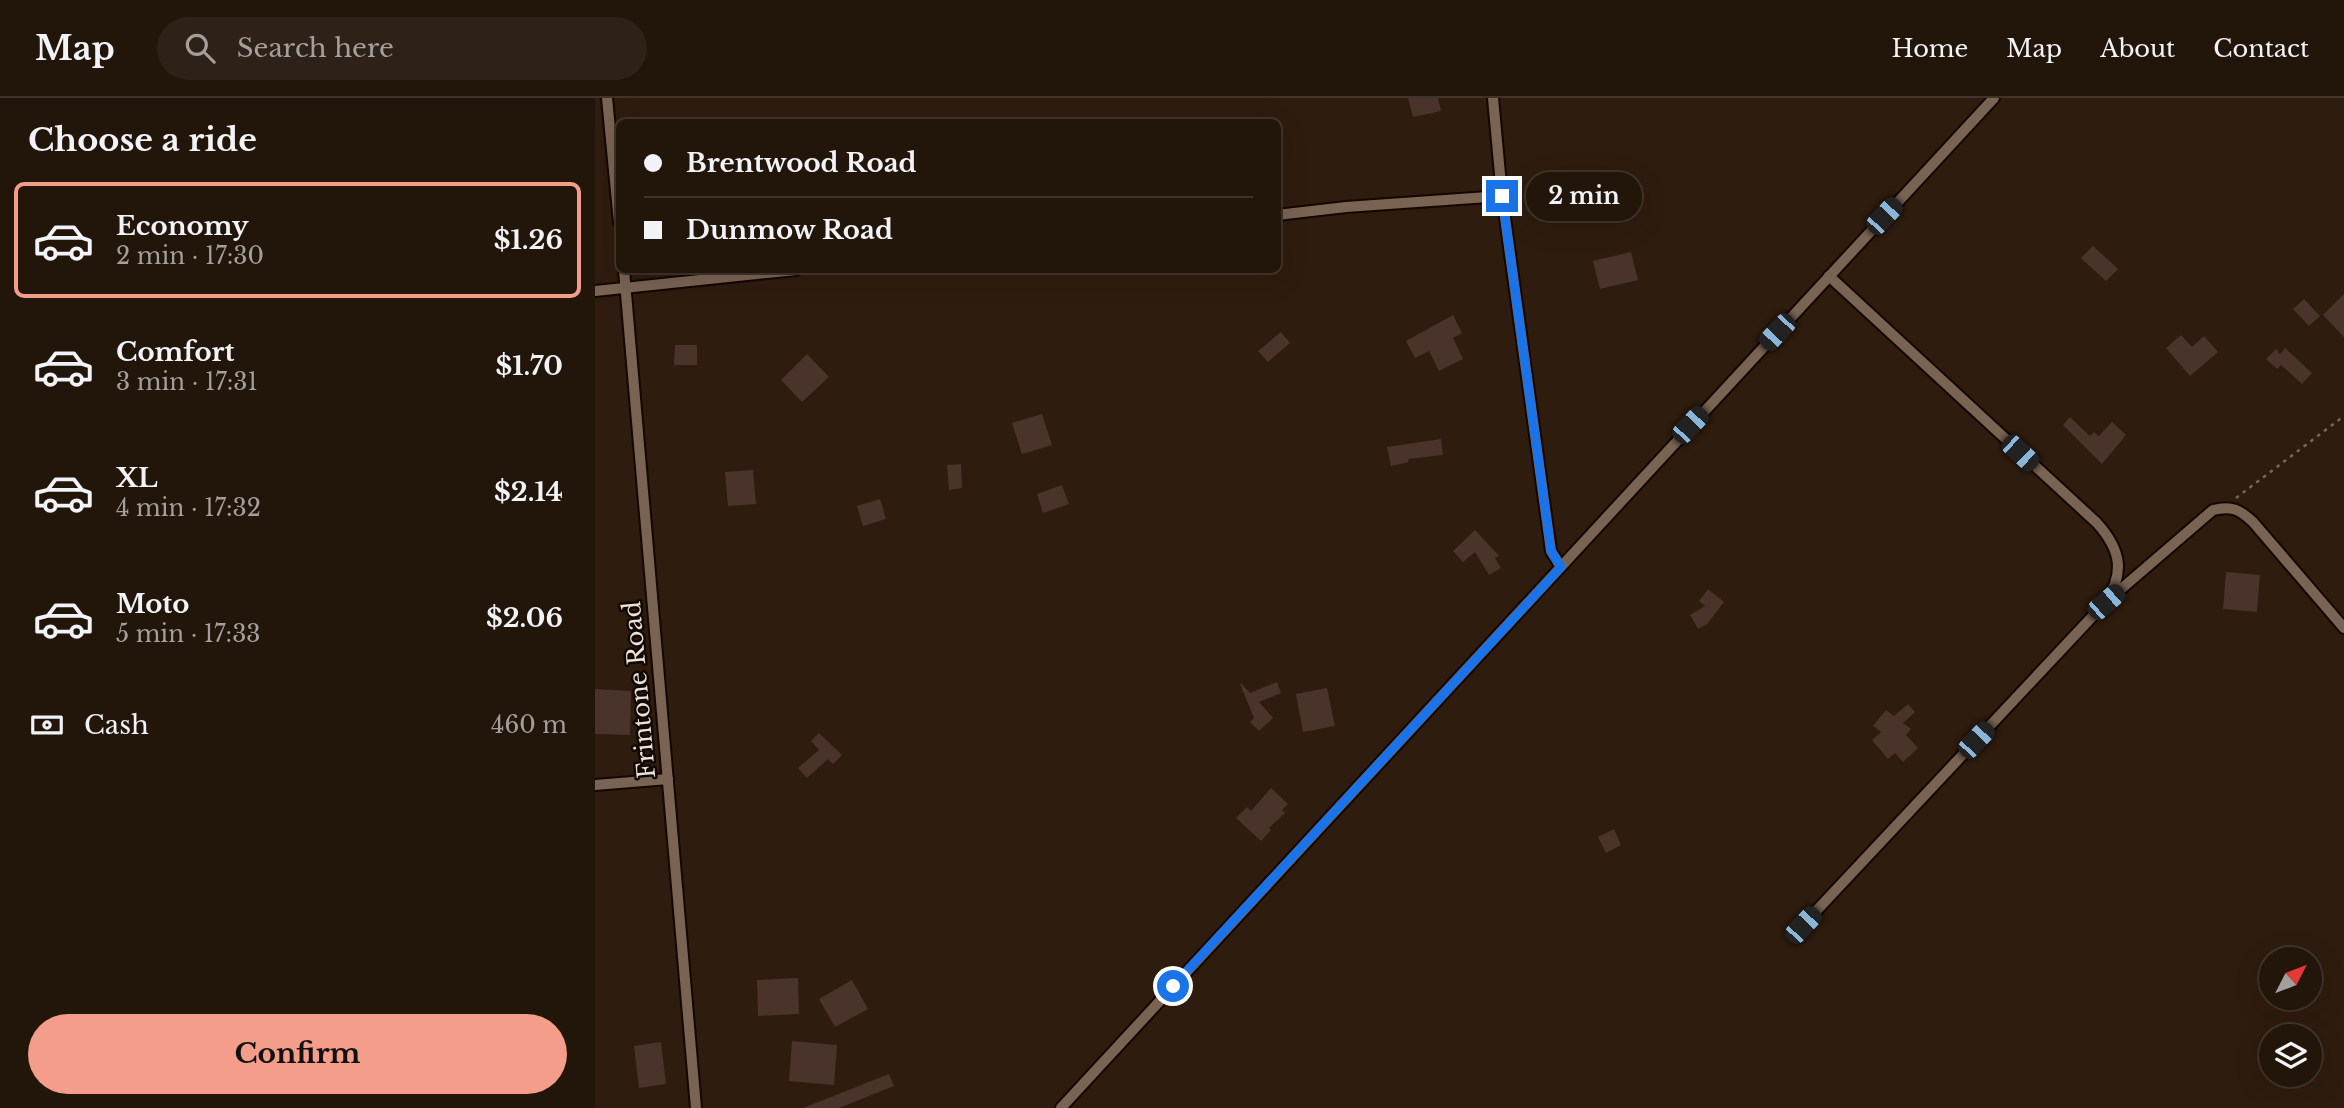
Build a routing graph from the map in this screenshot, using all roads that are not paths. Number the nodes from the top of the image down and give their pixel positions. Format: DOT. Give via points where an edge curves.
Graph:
graph roads {
  1 [pos="607,98"];
  2 [pos="1493,98"];
  3 [pos="1994,98"];
  4 [pos="616,191"];
  5 [pos="1502,196"];
  6 [pos="1281,215"];
  7 [pos="624,273"];
  8 [pos="768,273"];
  9 [pos="1829,276"];
  10 [pos="626,288"];
  11 [pos="595,291"];
  12 [pos="1561,567"];
  13 [pos="2106,602"];
  14 [pos="2344,628"];
  15 [pos="668,779"];
  16 [pos="595,785"];
  17 [pos="1803,925"];
  18 [pos="696,1108"];
  19 [pos="1061,1108"];
  1 -- 4 [label="street"];
  2 -- 5 [label="street"];
  3 -- 9 [label="street"];
  5 -- 6 [label="street"];
  5 -- 12 [label="street" via="1551,551"];
  7 -- 10 [label="street, Frintone Road"];
  8 -- 10 [label="street"];
  9 -- 12 [label="street"];
  9 -- 13 [label="street" via="2105,532 2118,559 2115,588"];
  10 -- 11 [label="street"];
  10 -- 15 [label="street, Frintone Road"];
  12 -- 19 [label="street"];
  13 -- 14 [label="street" via="2213,510 2225,507 2239,510 2253,522"];
  13 -- 17 [label="street"];
  15 -- 16 [label="street"];
  15 -- 18 [label="street, Frintone Road"];
}
